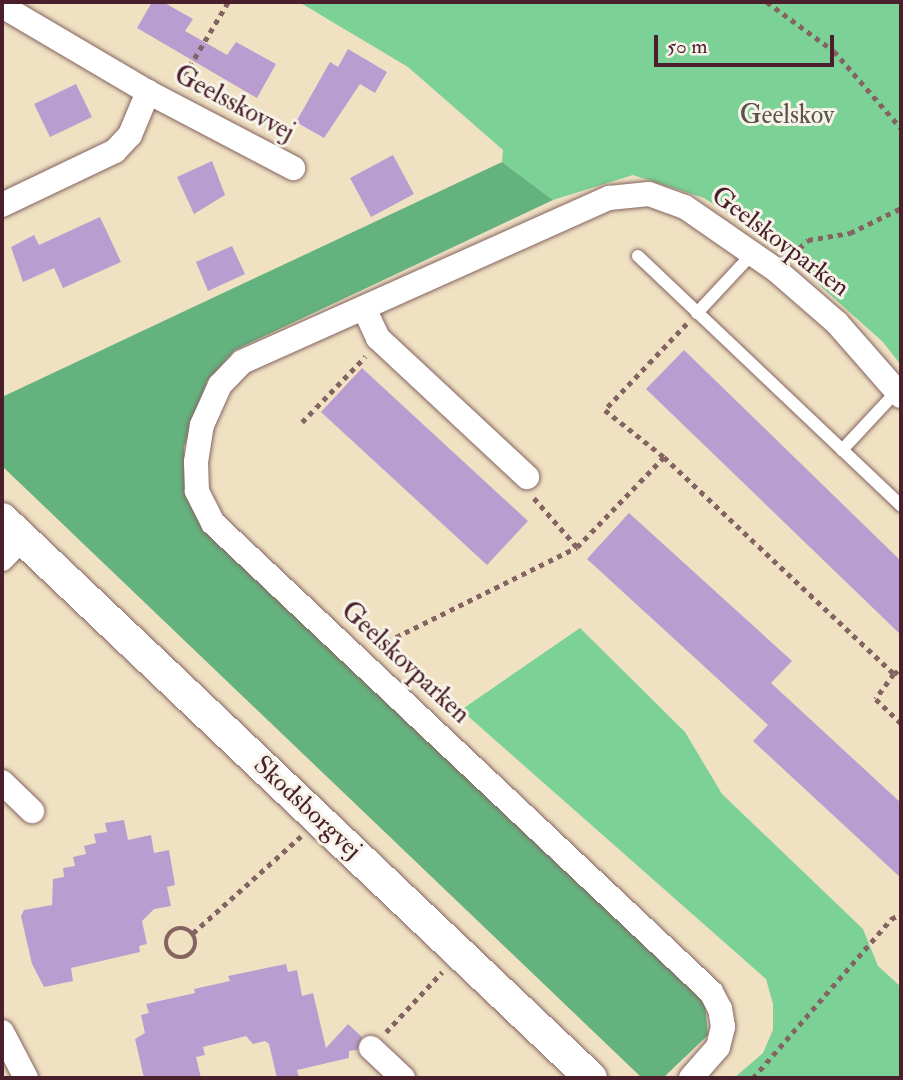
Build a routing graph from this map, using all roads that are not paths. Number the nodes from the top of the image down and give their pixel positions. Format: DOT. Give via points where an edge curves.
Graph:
graph roads {
  1 [pos="2,6"];
  2 [pos="158,98"];
  3 [pos="293,169"];
  4 [pos="2,205"];
  5 [pos="752,253"];
  6 [pos="638,256"];
  7 [pos="364,308"];
  8 [pos="697,313"];
  9 [pos="899,394"];
  10 [pos="842,450"];
  11 [pos="527,477"];
  12 [pos="901,506"];
  13 [pos="8,539"];
  14 [pos="2,782"];
  15 [pos="32,811"];
  16 [pos="2,1032"];
  17 [pos="371,1048"];
  18 [pos="26,1078"];
  19 [pos="403,1078"];
  20 [pos="591,1078"];
  21 [pos="691,1078"];
  1 -- 2 [label="street, Geelsskovvej"];
  2 -- 3 [label="street, Geelsskovvej"];
  2 -- 4 [label="street, Geelsskovvej" via="115,151"];
  5 -- 7 [label="street, Geelskovparken" via="685,207 649,194 609,198"];
  5 -- 8 [label="lane"];
  5 -- 9 [label="street, Geelskovparken" via="837,323"];
  6 -- 8 [label="lane"];
  7 -- 11 [label="street" via="379,338"];
  7 -- 21 [label="street, Geelskovparken" via="242,362 220,385 202,425 197,491 213,523 710,992 723,1027 718,1047"];
  8 -- 10 [label="lane"];
  9 -- 10 [label="lane"];
  10 -- 12 [label="lane"];
  13 -- 20 [label="street, Skodsborgvej" via="319,819"];
  14 -- 15 [label="street"];
  16 -- 18 [label="street"];
  17 -- 19 [label="street"];
}
